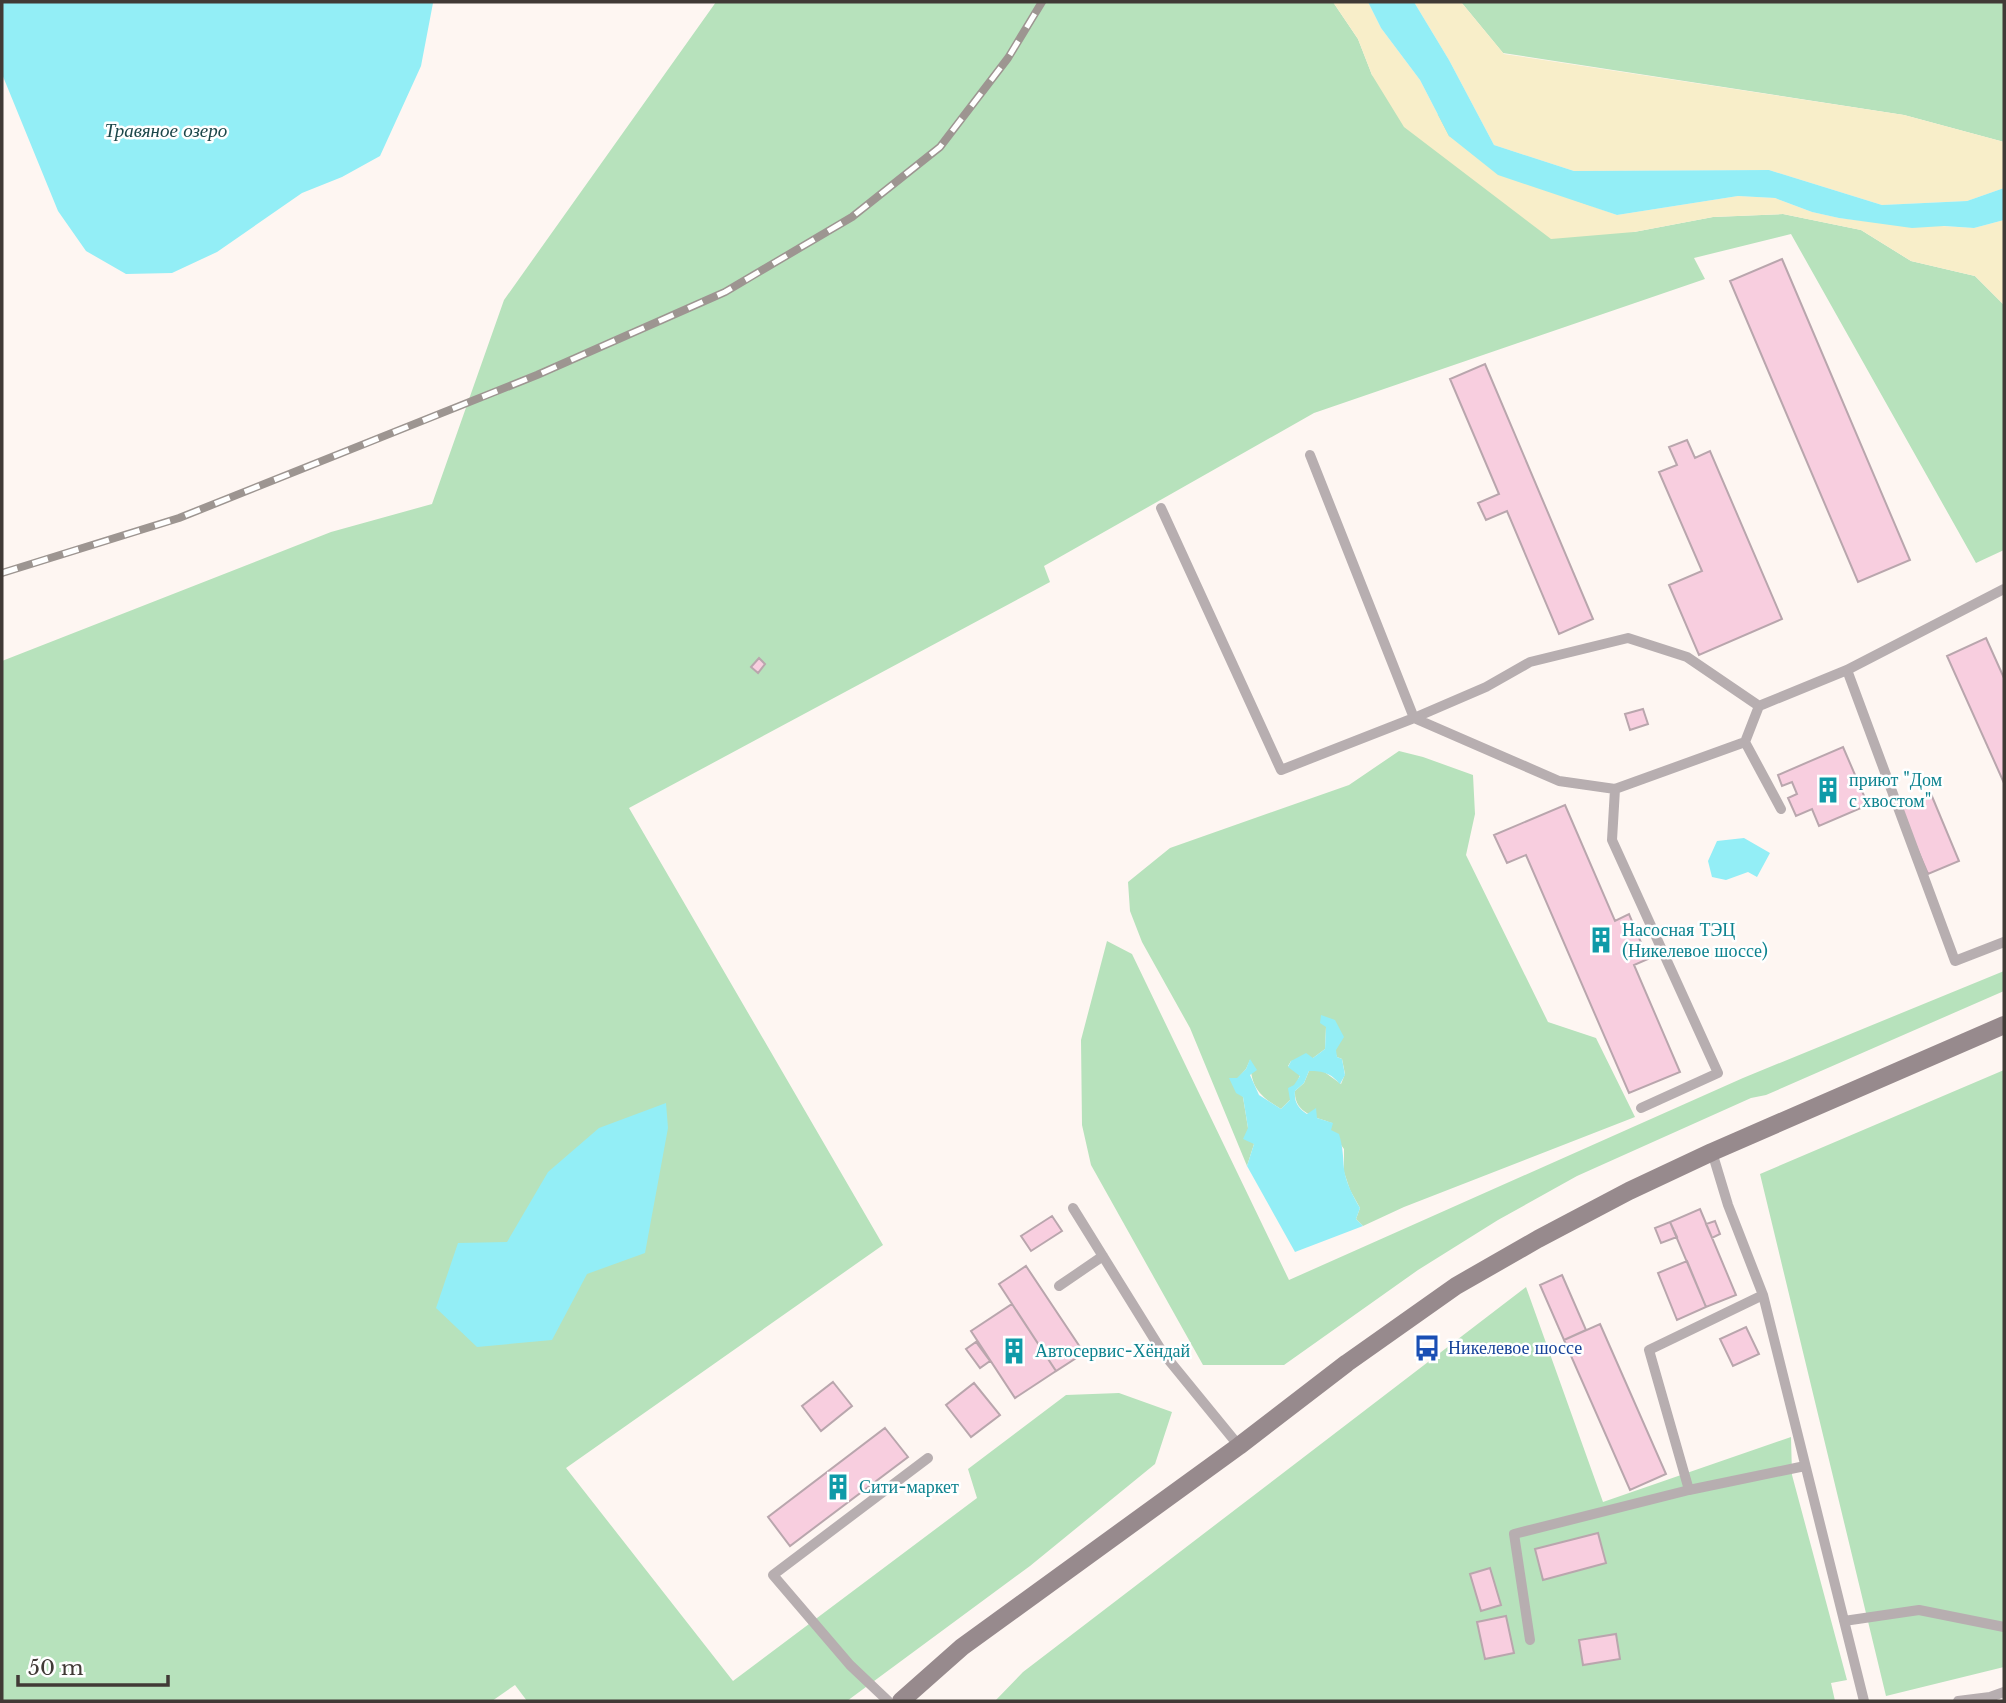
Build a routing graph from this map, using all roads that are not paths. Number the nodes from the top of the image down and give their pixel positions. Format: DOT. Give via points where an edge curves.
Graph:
graph roads {
  1 [pos="1310,455"];
  2 [pos="1161,508"];
  3 [pos="2004,589"];
  4 [pos="1847,670"];
  5 [pos="1759,706"];
  6 [pos="1414,718"];
  7 [pos="1745,742"];
  8 [pos="1615,789"];
  9 [pos="1781,809"];
  10 [pos="2004,942"];
  11 [pos="2004,1025"];
  12 [pos="1641,1108"];
  13 [pos="1712,1152"];
  14 [pos="1073,1208"];
  15 [pos="1103,1256"];
  16 [pos="1059,1286"];
  17 [pos="1763,1295"];
  18 [pos="1239,1446"];
  19 [pos="928,1458"];
  20 [pos="1805,1465"];
  21 [pos="1689,1490"];
  22 [pos="1844,1620"];
  23 [pos="2004,1627"];
  24 [pos="1530,1640"];
  25 [pos="2004,1692"];
  26 [pos="1990,1699"];
  27 [pos="888,1701"];
  28 [pos="901,1701"];
  29 [pos="1864,1701"];
  30 [pos="1958,1701"];
  1 -- 6 [label="lane"];
  2 -- 6 [label="lane" via="1281,770"];
  3 -- 4 [label="lane"];
  4 -- 5 [label="lane"];
  4 -- 10 [label="lane" via="1955,961"];
  5 -- 6 [label="lane" via="1687,657 1628,638 1530,662"];
  5 -- 7 [label="lane"];
  6 -- 8 [label="lane" via="1559,780"];
  7 -- 8 [label="lane"];
  7 -- 9 [label="lane"];
  8 -- 12 [label="lane" via="1612,840 1718,1073"];
  11 -- 13 [label="main road"];
  13 -- 17 [label="lane"];
  13 -- 18 [label="main road" via="1538,1238 1456,1286"];
  14 -- 15 [label="lane"];
  15 -- 16 [label="lane"];
  15 -- 18 [label="lane" via="1163,1353"];
  17 -- 20 [label="lane"];
  17 -- 21 [label="lane" via="1649,1350"];
  18 -- 28 [label="main road" via="962,1647"];
  19 -- 27 [label="lane" via="773,1575 850,1665"];
  20 -- 21 [label="lane"];
  20 -- 22 [label="lane"];
  21 -- 24 [label="lane" via="1514,1534"];
  22 -- 23 [label="lane" via="1919,1610"];
  22 -- 29 [label="lane"];
  25 -- 26 [label="lane"];
  26 -- 30 [label="lane"];
}
